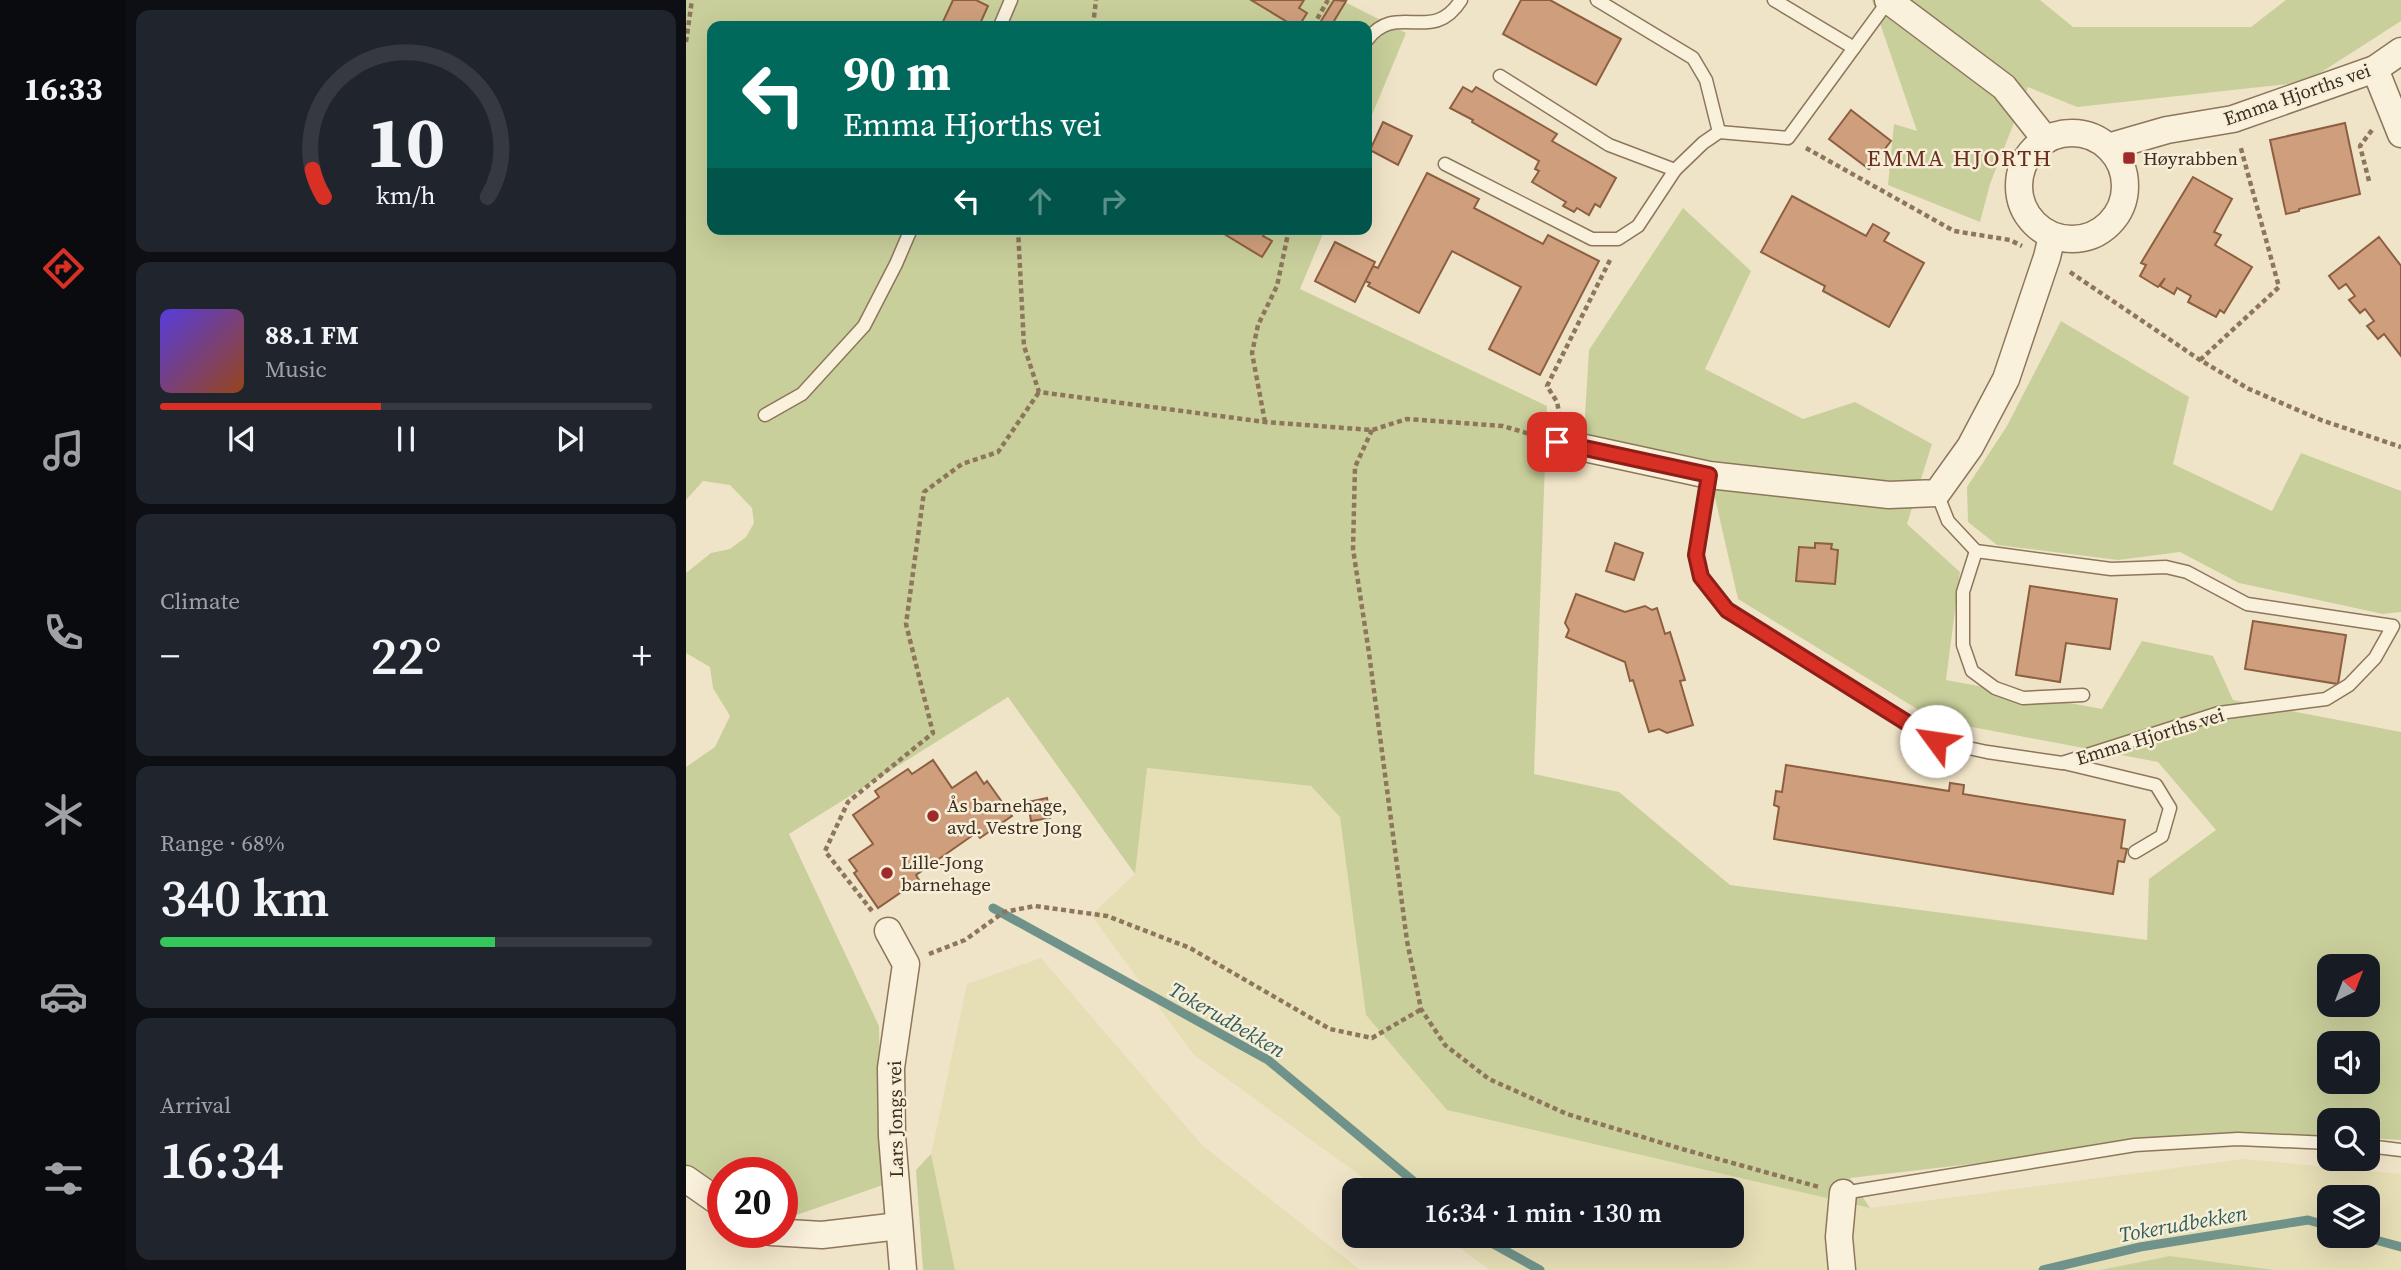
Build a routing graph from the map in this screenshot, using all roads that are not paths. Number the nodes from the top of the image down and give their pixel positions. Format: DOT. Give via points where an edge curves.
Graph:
graph roads {
  1 [pos="1011,0"];
  2 [pos="1461,0"];
  3 [pos="1597,0"];
  4 [pos="1773,0"];
  5 [pos="1889,0"];
  6 [pos="1001,21"];
  7 [pos="1372,31"];
  8 [pos="1854,48"];
  9 [pos="2401,51"];
  10 [pos="2375,69"];
  11 [pos="1500,76"];
  12 [pos="2389,129"];
  13 [pos="1719,132"];
  14 [pos="2046,140"];
  15 [pos="2108,147"];
  16 [pos="1445,164"];
  17 [pos="1675,170"];
  18 [pos="908,235"];
  19 [pos="2050,246"];
  20 [pos="765,415"];
  21 [pos="1557,442"];
  22 [pos="1709,475"];
  23 [pos="1937,493"];
  24 [pos="1976,551"];
  25 [pos="2083,695"];
  26 [pos="2062,763"];
  27 [pos="2135,852"];
  28 [pos="888,931"];
  29 [pos="2317,1142"];
  30 [pos="2380,1147"];
  31 [pos="2401,1150"];
  32 [pos="686,1180"];
  33 [pos="1843,1193"];
  34 [pos="707,1194"];
  35 [pos="900,1226"];
  36 [pos="798,1234"];
  37 [pos="903,1270"];
  38 [pos="1842,1270"];
  1 -- 6 [label="lane"];
  2 -- 7 [label="lane" via="1444,16 1428,21 1400,16 1386,19"];
  3 -- 13 [label="lane" via="1693,58 1706,80"];
  4 -- 8 [label="lane"];
  5 -- 8 [label="lane"];
  5 -- 14 [label="street" via="2004,88"];
  8 -- 13 [label="lane" via="1788,138"];
  9 -- 10 [label="street, Emma Hjorths vei"];
  10 -- 12 [label="street"];
  10 -- 15 [label="street, Emma Hjorths vei" via="2234,119 2166,130"];
  11 -- 17 [label="lane" via="1609,145"];
  13 -- 17 [label="lane"];
  14 -- 15 [label="street" via="2075,133"];
  14 -- 19 [label="street" via="2029,154 2018,184 2020,200"];
  15 -- 19 [label="street" via="2124,179 2116,214 2104,228 2088,236"];
  16 -- 17 [label="lane" via="1592,239 1618,239 1638,226"];
  18 -- 20 [label="lane" via="864,326 802,394"];
  19 -- 23 [label="street" via="2006,379 1970,447"];
  21 -- 22 [label="street"];
  22 -- 23 [label="street" via="1889,495"];
  22 -- 26 [label="lane, Emma Hjorths vei" via="1696,555 1701,577 1727,610 1936,741"];
  23 -- 24 [label="lane" via="1948,521"];
  24 -- 25 [label="lane" via="1963,592 1963,645 1972,671 1995,688 2023,698"];
  24 -- 26 [label="lane, Emma Hjorths vei" via="2111,569 2166,567 2187,572 2248,604 2393,626 2375,658 2349,685 2326,699 2219,713"];
  26 -- 27 [label="lane" via="2156,785 2170,808 2162,836"];
  28 -- 35 [label="street, Lars Jongs vei" via="906,964 891,1068"];
  29 -- 33 [label="lane" via="2238,1139 2134,1145"];
  30 -- 31 [label="lane"];
  32 -- 34 [label="street"];
  33 -- 38 [label="street"];
  35 -- 36 [label="street"];
  35 -- 37 [label="street, Lars Jongs vei"];
}
